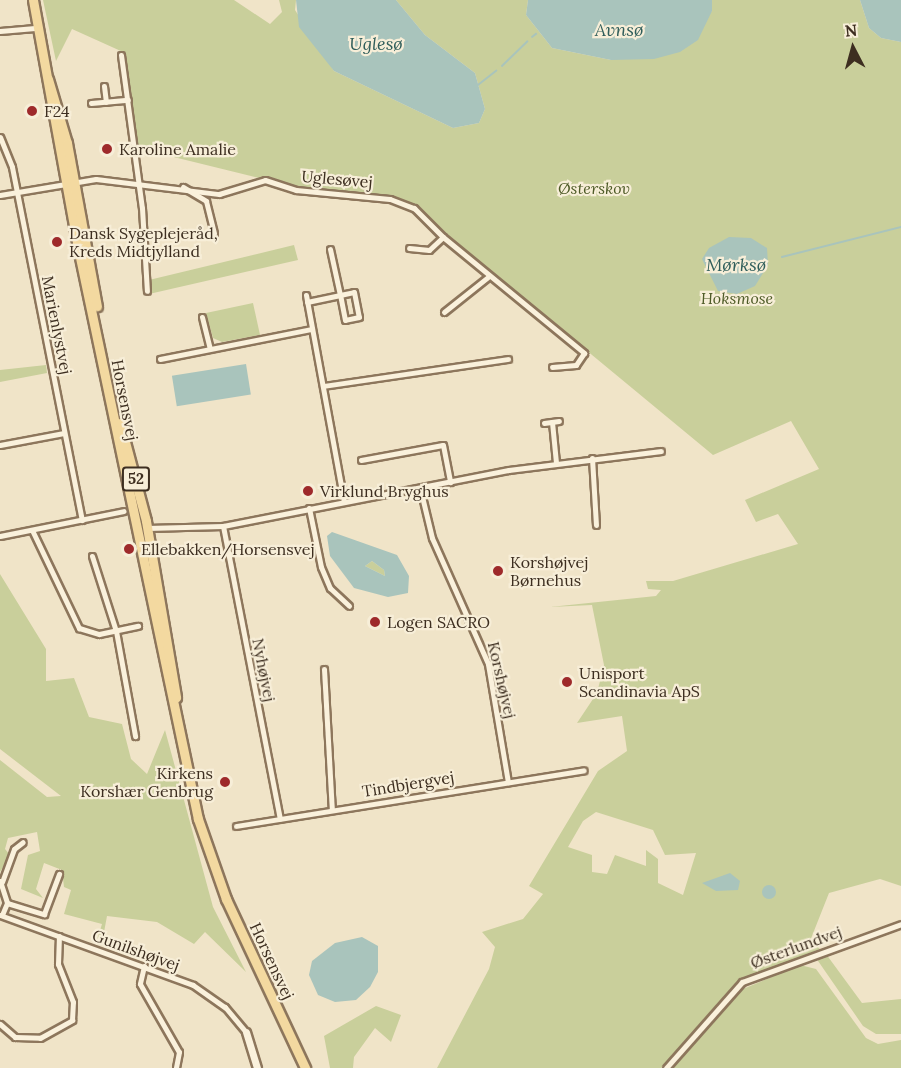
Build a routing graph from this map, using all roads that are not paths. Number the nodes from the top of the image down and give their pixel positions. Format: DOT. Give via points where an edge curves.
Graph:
graph roads {
  1 [pos="33,0"];
  2 [pos="38,28"];
  3 [pos="0,31"];
  4 [pos="121,55"];
  5 [pos="104,86"];
  6 [pos="128,100"];
  7 [pos="106,102"];
  8 [pos="92,103"];
  9 [pos="0,137"];
  10 [pos="70,181"];
  11 [pos="139,182"];
  12 [pos="183,187"];
  13 [pos="17,192"];
  14 [pos="0,195"];
  15 [pos="214,233"];
  16 [pos="443,237"];
  17 [pos="409,248"];
  18 [pos="330,249"];
  19 [pos="488,277"];
  20 [pos="147,291"];
  21 [pos="340,295"];
  22 [pos="444,312"];
  23 [pos="202,317"];
  24 [pos="312,329"];
  25 [pos="210,348"];
  26 [pos="160,359"];
  27 [pos="508,359"];
  28 [pos="552,367"];
  29 [pos="322,386"];
  30 [pos="560,421"];
  31 [pos="552,422"];
  32 [pos="544,423"];
  33 [pos="64,433"];
  34 [pos="0,445"];
  35 [pos="661,451"];
  36 [pos="592,458"];
  37 [pos="360,460"];
  38 [pos="556,463"];
  39 [pos="124,475"];
  40 [pos="450,482"];
  41 [pos="420,488"];
  42 [pos="344,502"];
  43 [pos="309,508"];
  44 [pos="124,511"];
  45 [pos="82,520"];
  46 [pos="596,525"];
  47 [pos="223,526"];
  48 [pos="147,528"];
  49 [pos="32,530"];
  50 [pos="0,536"];
  51 [pos="92,556"];
  52 [pos="145,576"];
  53 [pos="349,606"];
  54 [pos="138,626"];
  55 [pos="116,631"];
  56 [pos="324,669"];
  57 [pos="135,736"];
  58 [pos="584,770"];
  59 [pos="508,782"];
  60 [pos="332,810"];
  61 [pos="280,819"];
  62 [pos="237,826"];
  63 [pos="23,842"];
  64 [pos="215,866"];
  65 [pos="59,873"];
  66 [pos="1,881"];
  67 [pos="7,903"];
  68 [pos="1,915"];
  69 [pos="901,924"];
  70 [pos="59,936"];
  71 [pos="144,966"];
  72 [pos="0,1024"];
  73 [pos="246,1032"];
  74 [pos="177,1068"];
  75 [pos="257,1068"];
  76 [pos="305,1068"];
  77 [pos="666,1068"];
  1 -- 2 [label="main road, Horsensvej / 52"];
  2 -- 3 [label="street"];
  2 -- 10 [label="main road, Horsensvej / 52"];
  4 -- 6 [label="street"];
  5 -- 7 [label="street"];
  6 -- 7 [label="street"];
  6 -- 11 [label="street"];
  7 -- 8 [label="street"];
  9 -- 13 [label="street, Marienlystvej"];
  10 -- 11 [label="street, Uglesøvej"];
  10 -- 13 [label="street, Uglesøvej"];
  10 -- 39 [label="main road, Horsensvej / 52"];
  10 -- 48 [label="main road, Horsensvej / 52" via="110,378"];
  11 -- 12 [label="street, Uglesøvej"];
  11 -- 20 [label="street"];
  12 -- 15 [label="street, Uglesøvej" via="206,201"];
  12 -- 16 [label="street, Uglesøvej" via="219,194 265,180 296,190 390,199 414,208"];
  13 -- 14 [label="street, Uglesøvej"];
  13 -- 33 [label="street, Marienlystvej"];
  16 -- 17 [label="street" via="429,250"];
  16 -- 19 [label="street, Uglesøvej"];
  18 -- 21 [label="street"];
  19 -- 22 [label="street"];
  19 -- 28 [label="street, Uglesøvej" via="584,353 576,364"];
  21 -- 21 [label="street" via="345,320 359,317 354,292"];
  21 -- 24 [label="street" via="306,298"];
  23 -- 25 [label="street"];
  24 -- 25 [label="street"];
  24 -- 29 [label="street"];
  25 -- 26 [label="street"];
  27 -- 29 [label="street"];
  29 -- 42 [label="street"];
  30 -- 31 [label="street"];
  31 -- 32 [label="street"];
  31 -- 38 [label="street"];
  33 -- 34 [label="street"];
  33 -- 45 [label="street, Marienlystvej"];
  35 -- 36 [label="street"];
  36 -- 38 [label="street"];
  36 -- 46 [label="street"];
  37 -- 40 [label="street" via="444,445"];
  38 -- 40 [label="street"];
  39 -- 44 [label="main road, 52"];
  39 -- 48 [label="main road, 52"];
  39 -- 52 [label="main road, Horsensvej / 52"];
  40 -- 41 [label="street"];
  41 -- 42 [label="street"];
  41 -- 59 [label="street, Korshøjvej" via="432,538 488,664"];
  42 -- 43 [label="street"];
  43 -- 47 [label="street"];
  43 -- 53 [label="street" via="321,567 330,588"];
  44 -- 45 [label="street"];
  45 -- 49 [label="street"];
  47 -- 48 [label="street"];
  47 -- 61 [label="street, Nyhøjvej"];
  48 -- 52 [label="main road, 52"];
  48 -- 64 [label="main road, Horsensvej / 52" via="175,693"];
  49 -- 50 [label="street"];
  49 -- 55 [label="street" via="72,619 89,633"];
  51 -- 55 [label="street"];
  52 -- 64 [label="main road, Horsensvej / 52" via="183,759"];
  54 -- 55 [label="street"];
  55 -- 57 [label="street"];
  56 -- 60 [label="street"];
  58 -- 59 [label="street, Tindbjergvej"];
  59 -- 60 [label="street, Tindbjergvej"];
  60 -- 61 [label="street, Tindbjergvej"];
  61 -- 62 [label="street, Tindbjergvej"];
  63 -- 66 [label="street" via="14,849"];
  64 -- 76 [label="main road, Horsensvej / 52"];
  65 -- 67 [label="street" via="44,914"];
  66 -- 67 [label="street"];
  67 -- 68 [label="street, Gunilshøjvej"];
  68 -- 70 [label="street, Gunilshøjvej"];
  69 -- 77 [label="street, Østerlundvej" via="742,982"];
  70 -- 71 [label="street, Gunilshøjvej"];
  70 -- 72 [label="street" via="56,953 73,1002 72,1020 40,1038 15,1036"];
  71 -- 73 [label="street, Gunilshøjvej" via="210,994"];
  71 -- 74 [label="street" via="140,984 179,1052"];
  73 -- 75 [label="street"];
}
